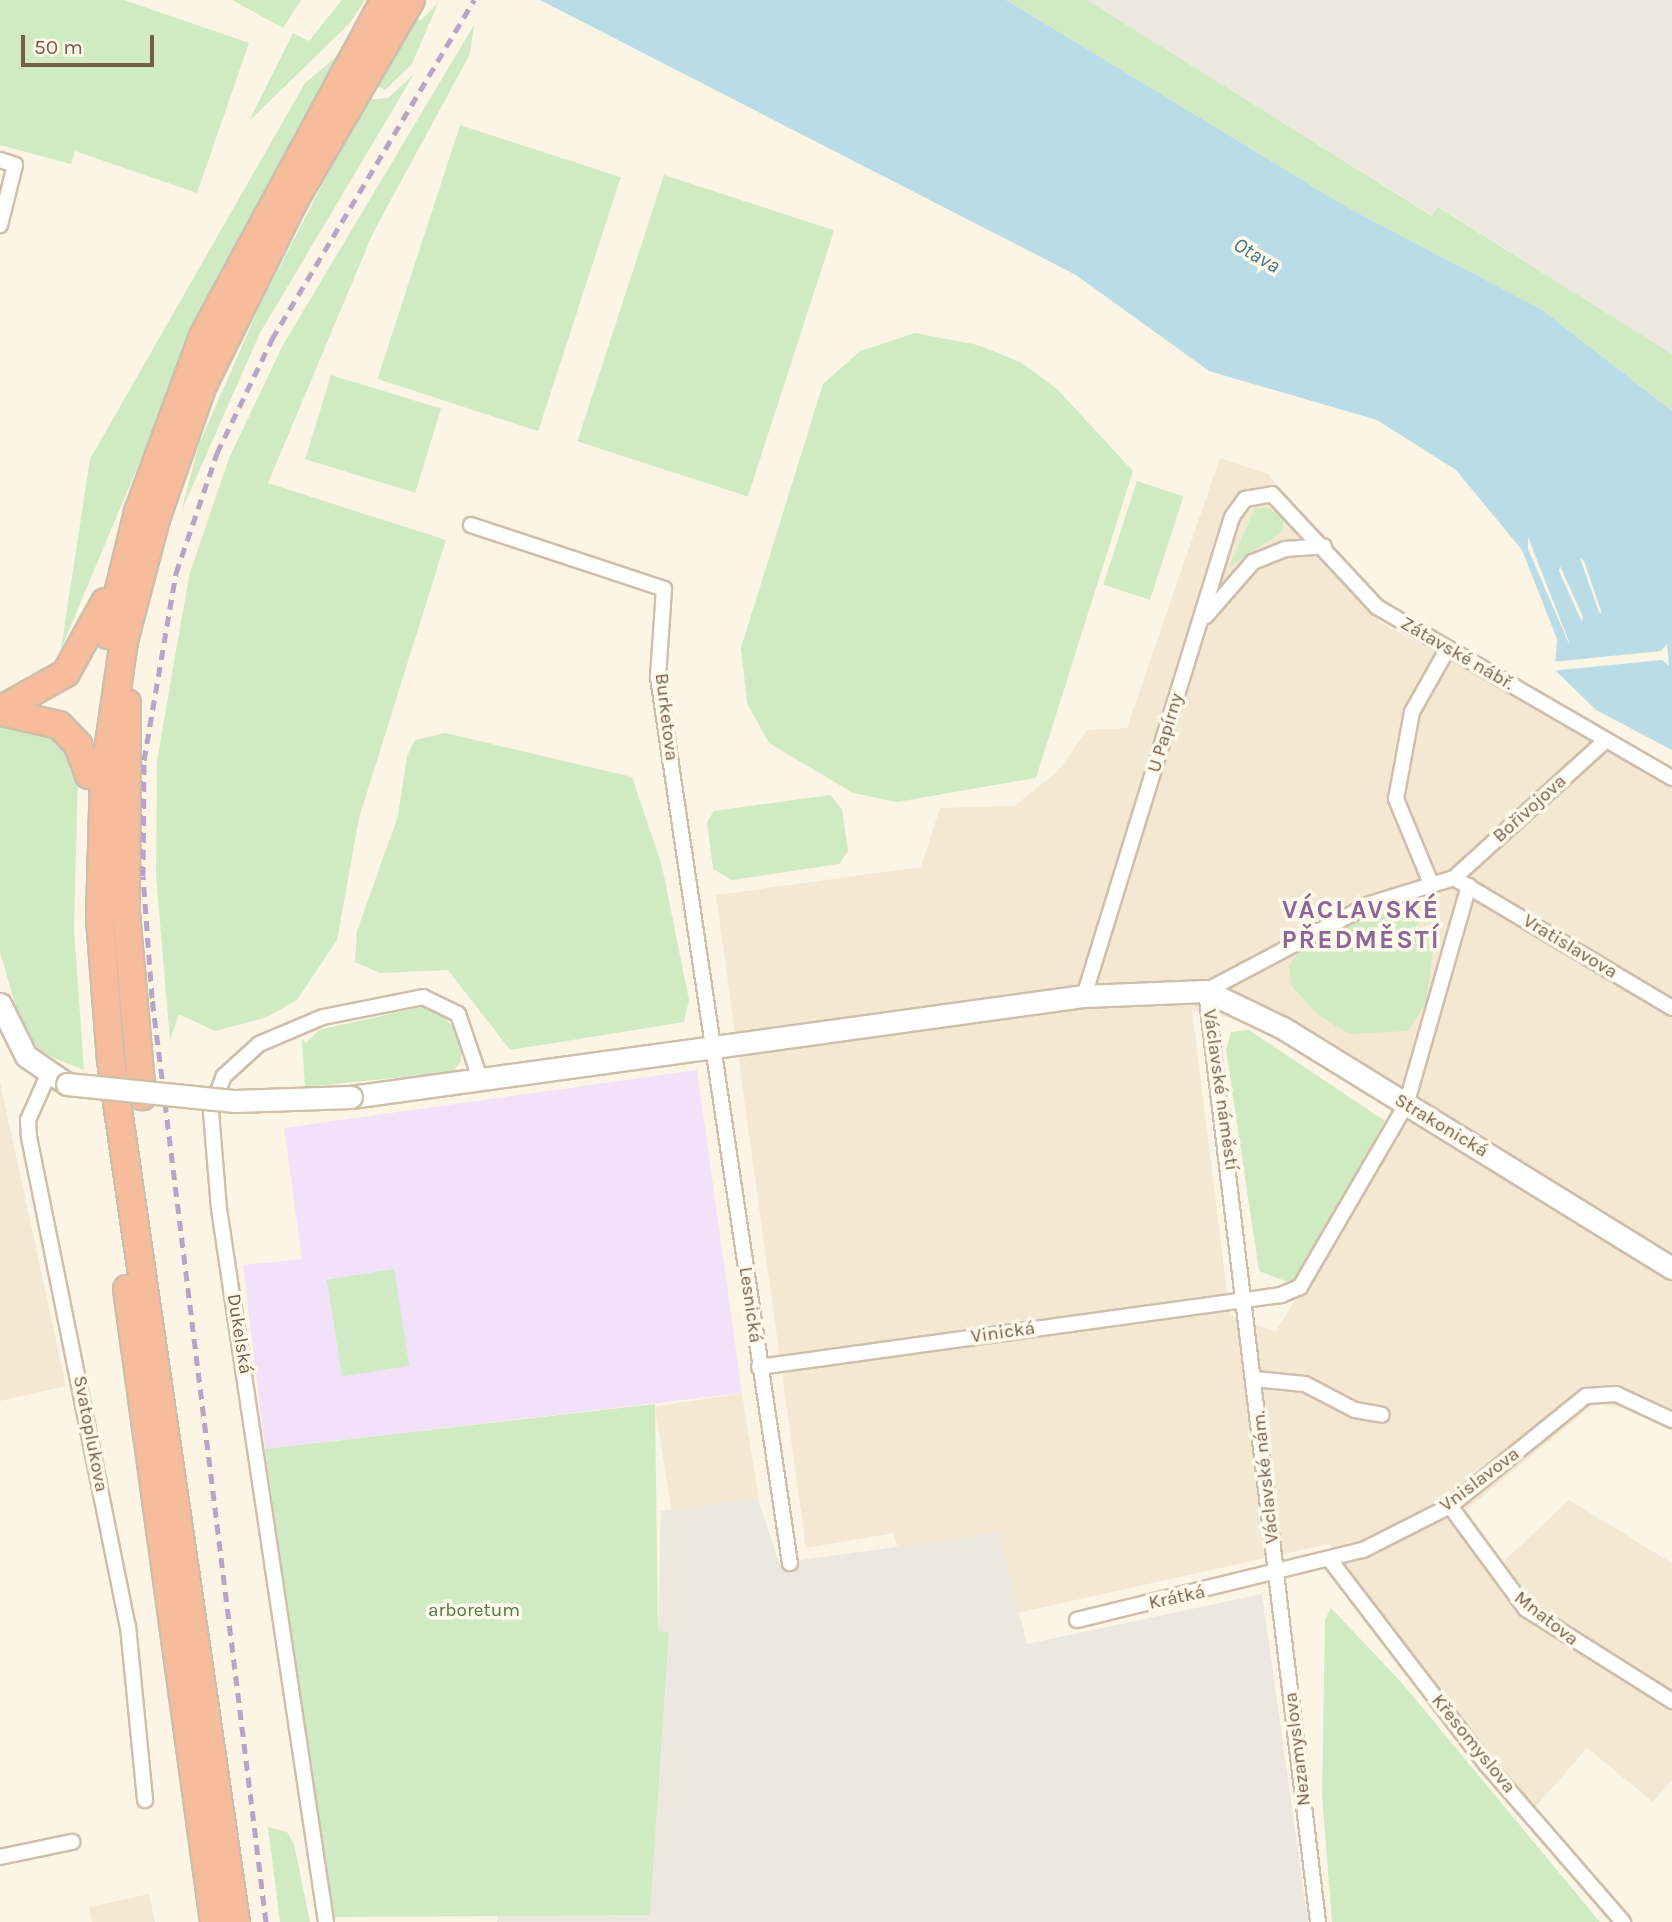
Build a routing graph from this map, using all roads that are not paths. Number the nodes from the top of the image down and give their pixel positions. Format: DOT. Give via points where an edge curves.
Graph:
graph roads {
  1 [pos="401,3"];
  2 [pos="0,160"];
  3 [pos="0,225"];
  4 [pos="1272,494"];
  5 [pos="471,524"];
  6 [pos="1324,546"];
  7 [pos="135,559"];
  8 [pos="1201,622"];
  9 [pos="1447,650"];
  10 [pos="0,711"];
  11 [pos="1606,740"];
  12 [pos="89,775"];
  13 [pos="1672,778"];
  14 [pos="1454,878"];
  15 [pos="1430,881"];
  16 [pos="1469,886"];
  17 [pos="1206,991"];
  18 [pos="1084,996"];
  19 [pos="0,1004"];
  20 [pos="1672,1009"];
  21 [pos="713,1046"];
  22 [pos="57,1079"];
  23 [pos="481,1081"];
  24 [pos="142,1096"];
  25 [pos="1406,1105"];
  26 [pos="1672,1268"];
  27 [pos="1248,1299"];
  28 [pos="759,1367"];
  29 [pos="1255,1378"];
  30 [pos="1382,1415"];
  31 [pos="1672,1420"];
  32 [pos="1450,1506"];
  33 [pos="1330,1560"];
  34 [pos="790,1563"];
  35 [pos="1277,1576"];
  36 [pos="1077,1620"];
  37 [pos="1672,1701"];
  38 [pos="145,1800"];
  39 [pos="72,1842"];
  40 [pos="0,1857"];
  41 [pos="214,1922"];
  42 [pos="236,1922"];
  43 [pos="326,1922"];
  44 [pos="1318,1922"];
  45 [pos="1623,1922"];
  1 -- 7 [label="highway" via="246,291 203,385"];
  2 -- 3 [label="street" via="15,165"];
  4 -- 6 [label="street, Zátavské nábř."];
  4 -- 8 [label="street, U Papírny" via="1245,499 1232,517"];
  5 -- 21 [label="street, Burketova" via="664,589 658,677"];
  6 -- 8 [label="street" via="1284,550 1253,562"];
  6 -- 9 [label="street, Zátavské nábř." via="1377,607"];
  7 -- 10 [label="highway" via="66,673"];
  7 -- 12 [label="highway"];
  7 -- 24 [label="highway" via="127,696 125,913"];
  7 -- 42 [label="highway" via="104,778 104,999"];
  8 -- 18 [label="street, U Papírny"];
  9 -- 11 [label="street, Zátavské nábř."];
  9 -- 15 [label="street" via="1412,712 1396,799"];
  10 -- 12 [label="highway" via="59,725 78,745"];
  11 -- 13 [label="street, Zátavské nábř."];
  11 -- 14 [label="street, Bořivojova"];
  12 -- 41 [label="highway" via="89,1000"];
  14 -- 15 [label="street, Václavské náměstí"];
  14 -- 16 [label="street"];
  15 -- 17 [label="street, Václavské náměstí" via="1370,904"];
  16 -- 20 [label="street, Vratislavova"];
  16 -- 25 [label="street"];
  17 -- 18 [label="main road"];
  17 -- 25 [label="main road, Strakonická" via="1283,1028"];
  17 -- 27 [label="street, Václavské náměstí"];
  18 -- 21 [label="main road"];
  19 -- 22 [label="main road" via="12,1038"];
  21 -- 23 [label="main road"];
  21 -- 28 [label="street, Lesnická"];
  22 -- 24 [label="main road, bridge"];
  22 -- 38 [label="street, Svatoplukova" via="28,1120 29,1137 128,1626"];
  23 -- 24 [label="main road, bridge" via="351,1097"];
  23 -- 43 [label="street, Dukelská" via="458,1014 423,997 323,1017 258,1044 224,1076 211,1111 219,1209"];
  25 -- 26 [label="main road, Strakonická"];
  25 -- 27 [label="street" via="1308,1277 1291,1292"];
  27 -- 28 [label="street, Vinická"];
  27 -- 29 [label="street, Václavské náměstí"];
  28 -- 34 [label="street, Lesnická"];
  29 -- 30 [label="street" via="1304,1384 1355,1410"];
  29 -- 35 [label="street, Václavské nám."];
  31 -- 32 [label="street, Vnislavova" via="1616,1394 1586,1396"];
  32 -- 33 [label="street, Vnislavova"];
  32 -- 37 [label="street, Mnatova" via="1526,1609"];
  33 -- 35 [label="street, Vnislavova"];
  33 -- 45 [label="street, Křesomyslova" via="1487,1766"];
  35 -- 36 [label="street, Krátká"];
  35 -- 44 [label="street, Nezamyslova"];
  39 -- 40 [label="street"];
}
